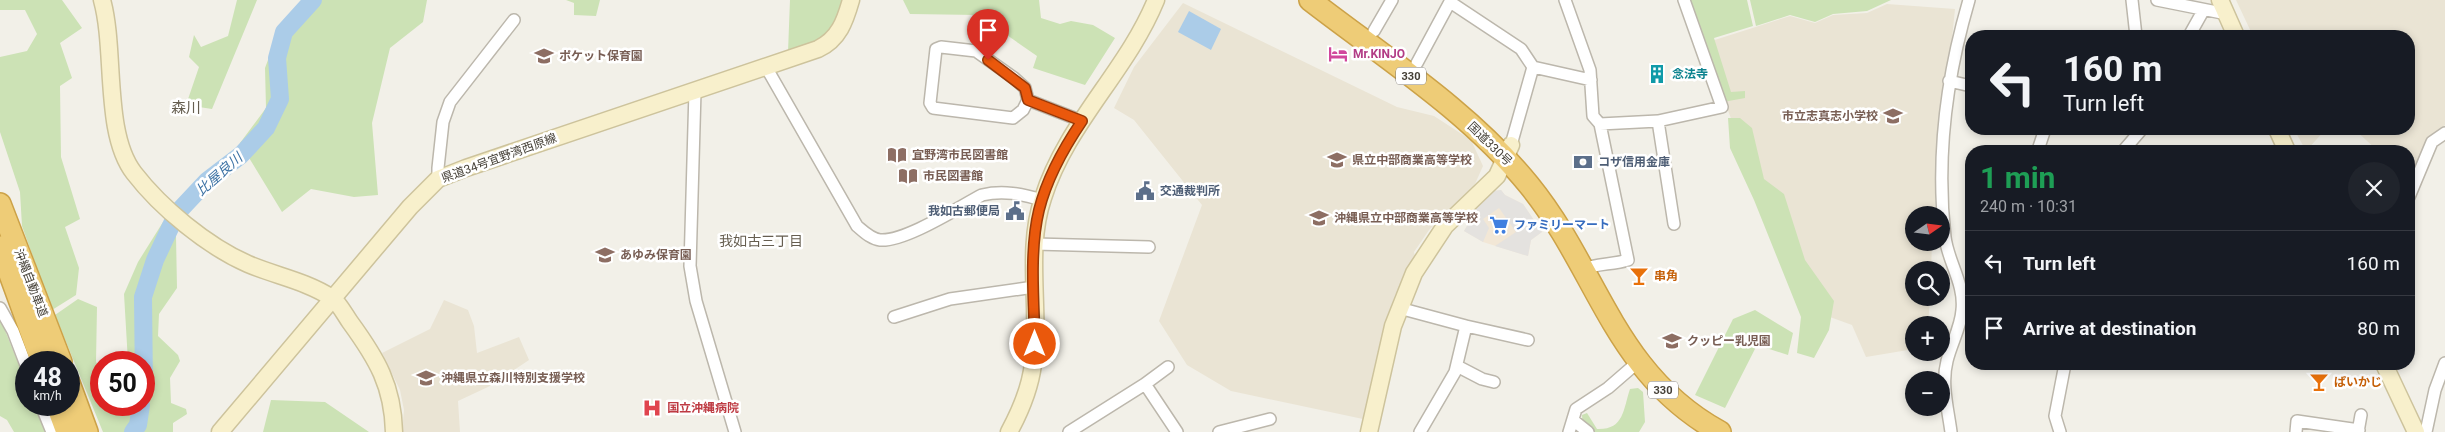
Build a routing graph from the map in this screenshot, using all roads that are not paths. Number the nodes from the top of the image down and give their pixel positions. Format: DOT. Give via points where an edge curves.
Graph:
graph roads {
  1 [pos="102,0"];
  2 [pos="851,0"];
  3 [pos="1156,0"];
  4 [pos="1310,0"];
  5 [pos="1332,0"];
  6 [pos="1392,0"];
  7 [pos="1565,0"];
  8 [pos="1684,0"];
  9 [pos="1969,0"];
  10 [pos="2132,0"];
  11 [pos="2157,0"];
  12 [pos="1450,1"];
  13 [pos="2223,7"];
  14 [pos="2202,11"];
  15 [pos="514,20"];
  16 [pos="1374,30"];
  17 [pos="2135,30"];
  18 [pos="2192,30"];
  19 [pos="2233,30"];
  20 [pos="1417,62"];
  21 [pos="766,67"];
  22 [pos="1533,67"];
  23 [pos="1591,80"];
  24 [pos="1950,81"];
  25 [pos="1965,85"];
  26 [pos="695,91"];
  27 [pos="1028,100"];
  28 [pos="1082,121"];
  29 [pos="1658,121"];
  30 [pos="1600,124"];
  31 [pos="2445,133"];
  32 [pos="2137,135"];
  33 [pos="2128,145"];
  34 [pos="1509,152"];
  35 [pos="438,179"];
  36 [pos="2415,183"];
  37 [pos="1042,200"];
  38 [pos="0,204"];
  39 [pos="1674,224"];
  40 [pos="1035,244"];
  41 [pos="0,247"];
  42 [pos="1149,247"];
  43 [pos="1587,267"];
  44 [pos="1034,287"];
  45 [pos="334,299"];
  46 [pos="18,300"];
  47 [pos="1399,308"];
  48 [pos="894,317"];
  49 [pos="1466,326"];
  50 [pos="1528,340"];
  51 [pos="21,351"];
  52 [pos="38,351"];
  53 [pos="53,351"];
  54 [pos="1638,362"];
  55 [pos="2445,363"];
  56 [pos="1457,366"];
  57 [pos="1168,367"];
  58 [pos="2065,370"];
  59 [pos="2387,370"];
  60 [pos="1494,382"];
  61 [pos="1145,384"];
  62 [pos="80,413"];
  63 [pos="2361,415"];
  64 [pos="45,416"];
  65 [pos="61,416"];
  66 [pos="1270,419"];
  67 [pos="1571,426"];
  68 [pos="1170,430"];
  69 [pos="2359,431"];
  70 [pos="52,432"];
  71 [pos="67,432"];
  72 [pos="87,432"];
  73 [pos="220,432"];
  74 [pos="394,432"];
  75 [pos="735,432"];
  76 [pos="1009,432"];
  77 [pos="1069,432"];
  78 [pos="1219,432"];
  79 [pos="1369,432"];
  80 [pos="1420,432"];
  81 [pos="1588,432"];
  82 [pos="1720,432"];
  83 [pos="1951,432"];
  84 [pos="2060,432"];
  85 [pos="2296,432"];
  86 [pos="2416,432"];
  87 [pos="2426,432"];
  1 -- 45 [label="main road" via="108,22 115,123 120,146 133,172 164,205 212,245 248,264 304,283"];
  2 -- 21 [label="main road, 県道34号宜野湾西原線" via="844,24 831,41 813,51"];
  3 -- 28 [label="main road" via="1136,39"];
  4 -- 34 [label="highway, 国道330号 / 330"];
  5 -- 16 [label="highway, 国道330号 / 330"];
  6 -- 16 [label="street"];
  7 -- 23 [label="street" via="1588,62"];
  8 -- 29 [label="street" via="1722,107"];
  9 -- 24 [label="street"];
  10 -- 17 [label="street"];
  11 -- 14 [label="street"];
  12 -- 20 [label="street"];
  12 -- 22 [label="street" via="1520,49"];
  13 -- 14 [label="street"];
  13 -- 19 [label="main road"];
  14 -- 18 [label="street"];
  15 -- 35 [label="street" via="450,102 443,122"];
  16 -- 20 [label="highway, 国道330号 / 330"];
  20 -- 34 [label="highway, 国道330号 / 330"];
  21 -- 26 [label="main road, 県道34号宜野湾西原線"];
  21 -- 37 [label="street" via="858,226 867,235 880,240 912,232 982,195 994,192"];
  22 -- 23 [label="street"];
  22 -- 34 [label="street"];
  23 -- 30 [label="street" via="1593,116"];
  24 -- 25 [label="street"];
  24 -- 83 [label="street" via="1943,174 1945,238 1962,293 1962,311 1946,362 1944,382"];
  26 -- 35 [label="main road, 県道34号宜野湾西原線"];
  26 -- 75 [label="street" via="690,266 696,301"];
  27 -- 27 [label="street" via="1023,110 1013,118 933,108 930,103 936,49 941,46 976,51 1025,88"];
  27 -- 28 [label="street"];
  28 -- 37 [label="main road" via="1056,164"];
  29 -- 30 [label="street"];
  29 -- 39 [label="street"];
  30 -- 43 [label="street" via="1628,260 1614,265"];
  31 -- 36 [label="street" via="2432,142"];
  32 -- 33 [label="street"];
  34 -- 43 [label="highway, 国道330号 / 330"];
  34 -- 47 [label="main road" via="1498,176 1456,214 1434,240 1414,273"];
  35 -- 45 [label="main road, 県道34号宜野湾西原線"];
  37 -- 40 [label="main road"];
  38 -- 46 [label="highway, 沖縄自動車道"];
  40 -- 42 [label="street"];
  40 -- 44 [label="main road"];
  41 -- 46 [label="highway, 沖縄自動車道"];
  43 -- 54 [label="highway, 国道330号 / 330" via="1618,334"];
  44 -- 48 [label="street" via="950,299"];
  44 -- 76 [label="main road" via="1033,363 1024,403"];
  45 -- 73 [label="main road, 県道34号宜野湾西原線"];
  45 -- 74 [label="main road" via="383,374 392,401"];
  46 -- 51 [label="street" via="13,331"];
  46 -- 52 [label="highway, 沖縄自動車道"];
  46 -- 53 [label="highway, 沖縄自動車道"];
  47 -- 49 [label="street"];
  47 -- 79 [label="main road"];
  49 -- 50 [label="street"];
  49 -- 56 [label="street"];
  54 -- 67 [label="street" via="1608,388 1576,409"];
  54 -- 82 [label="highway, 国道330号 / 330" via="1668,396"];
  55 -- 87 [label="street"];
  56 -- 60 [label="street"];
  56 -- 80 [label="street"];
  57 -- 61 [label="street"];
  58 -- 84 [label="street" via="2055,416"];
  59 -- 86 [label="main road"];
  61 -- 68 [label="street"];
  61 -- 77 [label="street"];
  62 -- 72 [label="highway"];
  63 -- 69 [label="street"];
  64 -- 70 [label="street"];
  65 -- 71 [label="highway"];
  66 -- 78 [label="street"];
  67 -- 81 [label="street"];
  69 -- 85 [label="street" via="2298,421"];
}
